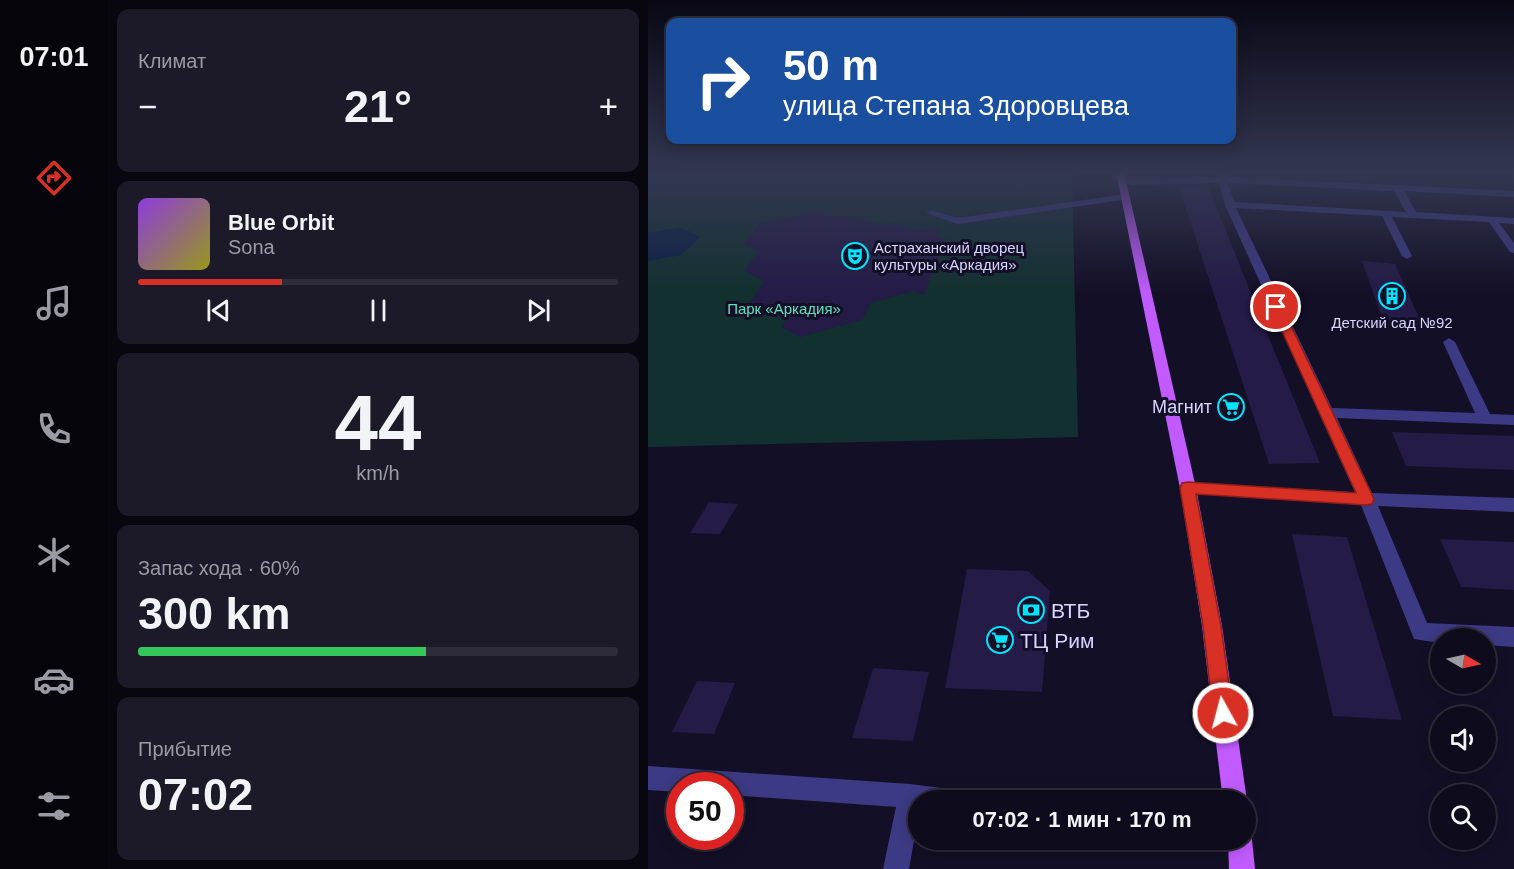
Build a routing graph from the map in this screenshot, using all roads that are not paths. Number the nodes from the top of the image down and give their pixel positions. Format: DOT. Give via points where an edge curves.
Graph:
graph roads {
  1 [pos="931,213"];
  2 [pos="1003,213"];
  3 [pos="1129,213"];
  4 [pos="1234,213"];
  5 [pos="1361,213"];
  6 [pos="1386,214"];
  7 [pos="1413,215"];
  8 [pos="1491,219"];
  9 [pos="1514,221"];
  10 [pos="1514,250"];
  11 [pos="1407,256"];
  12 [pos="1449,342"];
  13 [pos="1327,413"];
  14 [pos="1485,419"];
  15 [pos="1514,420"];
  16 [pos="1188,488"];
  17 [pos="1366,499"];
  18 [pos="1514,505"];
  19 [pos="1514,637"];
  20 [pos="648,778"];
  21 [pos="1234,790"];
  22 [pos="908,796"];
  23 [pos="908,806"];
  24 [pos="1239,850"];
  25 [pos="896,869"];
  26 [pos="1242,869"];
  1 -- 2 [label="street" via="958,221"];
  3 -- 16 [label="main road"];
  4 -- 13 [label="street"];
  5 -- 6 [label="street"];
  6 -- 7 [label="street"];
  6 -- 11 [label="street"];
  7 -- 8 [label="street"];
  8 -- 9 [label="street"];
  8 -- 10 [label="street"];
  12 -- 14 [label="street"];
  13 -- 14 [label="street"];
  13 -- 17 [label="street"];
  14 -- 15 [label="street"];
  16 -- 17 [label="street"];
  16 -- 21 [label="main road" via="1212,626"];
  17 -- 18 [label="street"];
  17 -- 19 [label="street" via="1421,632"];
  20 -- 22 [label="street"];
  23 -- 25 [label="street"];
  24 -- 26 [label="main road"];
}
